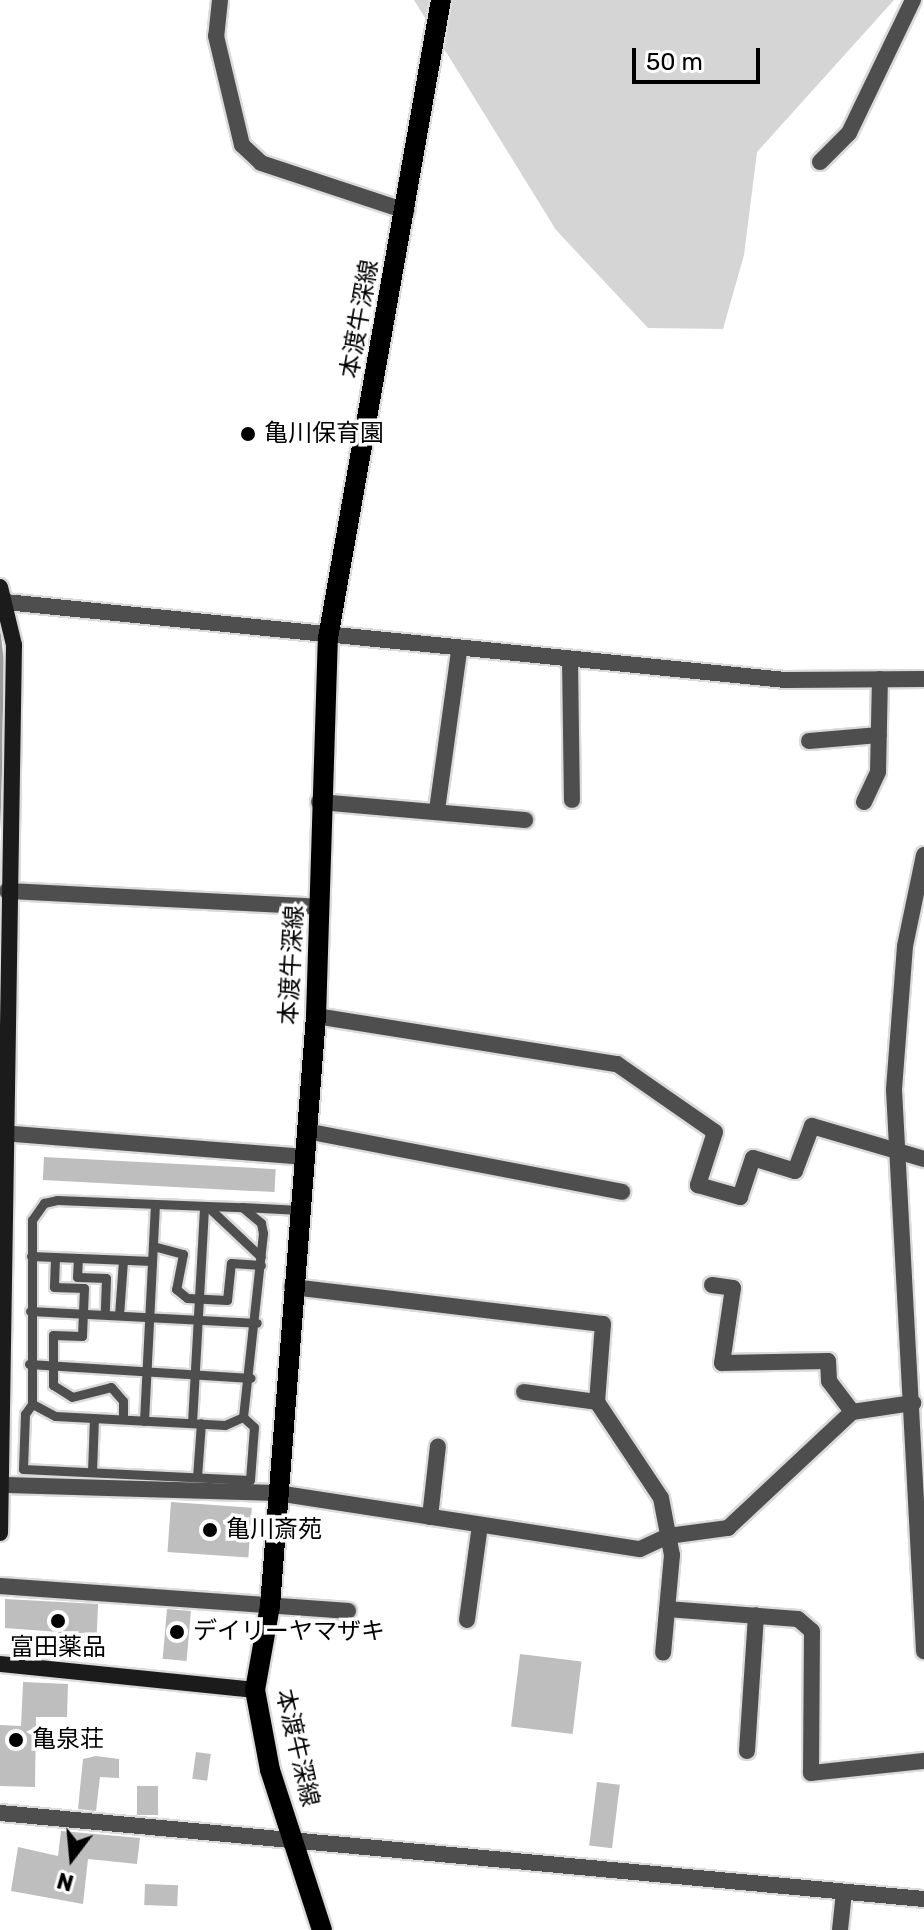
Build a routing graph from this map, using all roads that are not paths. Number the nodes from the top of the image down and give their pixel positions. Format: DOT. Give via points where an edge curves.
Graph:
graph roads {
  1 [pos="220,0"];
  2 [pos="441,0"];
  3 [pos="914,0"];
  4 [pos="924,2"];
  5 [pos="820,162"];
  6 [pos="406,211"];
  7 [pos="3,594"];
  8 [pos="328,638"];
  9 [pos="459,651"];
  10 [pos="570,660"];
  11 [pos="880,679"];
  12 [pos="924,679"];
  13 [pos="879,735"];
  14 [pos="809,741"];
  15 [pos="572,800"];
  16 [pos="319,802"];
  17 [pos="864,802"];
  18 [pos="437,810"];
  19 [pos="525,820"];
  20 [pos="924,855"];
  21 [pos="7,891"];
  22 [pos="321,907"];
  23 [pos="316,1016"];
  24 [pos="306,1131"];
  25 [pos="2,1133"];
  26 [pos="896,1146"];
  27 [pos="304,1157"];
  28 [pos="924,1159"];
  29 [pos="622,1192"];
  30 [pos="155,1204"];
  31 [pos="206,1206"];
  32 [pos="242,1207"];
  33 [pos="300,1210"];
  34 [pos="153,1246"];
  35 [pos="31,1256"];
  36 [pos="55,1257"];
  37 [pos="78,1258"];
  38 [pos="123,1260"];
  39 [pos="152,1261"];
  40 [pos="261,1261"];
  41 [pos="121,1285"];
  42 [pos="712,1285"];
  43 [pos="134,1287"];
  44 [pos="292,1287"];
  45 [pos="198,1299"];
  46 [pos="30,1311"];
  47 [pos="83,1313"];
  48 [pos="105,1314"];
  49 [pos="119,1315"];
  50 [pos="149,1317"];
  51 [pos="196,1320"];
  52 [pos="257,1323"];
  53 [pos="29,1364"];
  54 [pos="52,1365"];
  55 [pos="146,1372"];
  56 [pos="194,1375"];
  57 [pos="251,1378"];
  58 [pos="524,1392"];
  59 [pos="597,1402"];
  60 [pos="913,1403"];
  61 [pos="32,1404"];
  62 [pos="852,1412"];
  63 [pos="243,1417"];
  64 [pos="94,1418"];
  65 [pos="123,1419"];
  66 [pos="144,1421"];
  67 [pos="197,1423"];
  68 [pos="438,1446"];
  69 [pos="92,1472"];
  70 [pos="197,1477"];
  71 [pos="5,1485"];
  72 [pos="277,1493"];
  73 [pos="920,1494"];
  74 [pos="430,1517"];
  75 [pos="480,1525"];
  76 [pos="0,1533"];
  77 [pos="668,1536"];
  78 [pos="0,1586"];
  79 [pos="270,1606"];
  80 [pos="667,1609"];
  81 [pos="348,1611"];
  82 [pos="756,1615"];
  83 [pos="467,1620"];
  84 [pos="924,1651"];
  85 [pos="663,1653"];
  86 [pos="0,1664"];
  87 [pos="255,1690"];
  88 [pos="747,1751"];
  89 [pos="924,1761"];
  90 [pos="0,1813"];
  91 [pos="293,1843"];
  92 [pos="844,1892"];
  93 [pos="924,1899"];
  94 [pos="322,1930"];
  95 [pos="840,1930"];
  1 -- 6 [label="street" via="216,36 242,145 261,163"];
  2 -- 6 [label="main road, 本渡牛深線"];
  3 -- 4 [label="street"];
  3 -- 5 [label="street" via="849,133"];
  6 -- 8 [label="main road, 本渡牛深線"];
  7 -- 8 [label="street"];
  7 -- 21 [label="street" via="14,645"];
  8 -- 9 [label="street"];
  8 -- 16 [label="main road, 本渡牛深線"];
  9 -- 10 [label="street"];
  9 -- 18 [label="street"];
  10 -- 11 [label="street" via="785,680"];
  10 -- 15 [label="street"];
  11 -- 12 [label="street"];
  11 -- 13 [label="street"];
  13 -- 14 [label="street"];
  13 -- 17 [label="street" via="878,772"];
  16 -- 18 [label="street"];
  16 -- 22 [label="main road, 本渡牛深線"];
  18 -- 19 [label="street"];
  20 -- 26 [label="street" via="905,946"];
  21 -- 22 [label="street"];
  21 -- 25 [label="street"];
  22 -- 23 [label="main road, 本渡牛深線"];
  23 -- 24 [label="main road, 本渡牛深線"];
  23 -- 26 [label="street" via="617,1064 715,1132 698,1185 740,1197 753,1158 795,1171 812,1126 863,1145"];
  24 -- 27 [label="main road, 本渡牛深線"];
  24 -- 29 [label="street"];
  25 -- 27 [label="street"];
  25 -- 71 [label="street"];
  26 -- 28 [label="street"];
  26 -- 60 [label="street"];
  27 -- 33 [label="main road, 本渡牛深線"];
  30 -- 31 [label="lane"];
  30 -- 34 [label="lane"];
  30 -- 35 [label="lane" via="44,1203 32,1220"];
  31 -- 32 [label="lane"];
  31 -- 40 [label="lane"];
  31 -- 45 [label="lane"];
  32 -- 33 [label="lane"];
  32 -- 40 [label="lane" via="261,1223"];
  33 -- 44 [label="main road, 本渡牛深線"];
  34 -- 39 [label="lane"];
  34 -- 45 [label="lane" via="183,1254 176,1289"];
  35 -- 36 [label="lane"];
  35 -- 46 [label="lane"];
  36 -- 37 [label="lane"];
  36 -- 47 [label="lane" via="54,1287 84,1288"];
  37 -- 38 [label="lane"];
  37 -- 48 [label="lane" via="77,1277 106,1278"];
  38 -- 39 [label="lane"];
  38 -- 41 [label="lane"];
  39 -- 50 [label="lane"];
  40 -- 45 [label="lane" via="231,1263 227,1300"];
  40 -- 52 [label="lane"];
  41 -- 43 [label="lane"];
  41 -- 49 [label="lane"];
  42 -- 62 [label="street" via="733,1288 722,1363 828,1361 829,1381"];
  44 -- 59 [label="street" via="603,1324"];
  44 -- 72 [label="main road, 本渡牛深線"];
  45 -- 51 [label="lane"];
  46 -- 47 [label="lane"];
  46 -- 53 [label="lane"];
  47 -- 48 [label="lane"];
  47 -- 54 [label="lane" via="82,1336 53,1335"];
  48 -- 49 [label="lane"];
  49 -- 50 [label="lane"];
  50 -- 51 [label="lane"];
  50 -- 55 [label="lane"];
  51 -- 52 [label="lane"];
  51 -- 56 [label="lane"];
  52 -- 57 [label="lane"];
  53 -- 54 [label="lane"];
  53 -- 61 [label="lane"];
  54 -- 55 [label="lane"];
  54 -- 65 [label="lane" via="53,1385 65,1397 100,1385 119,1392"];
  55 -- 56 [label="lane"];
  55 -- 66 [label="lane"];
  56 -- 57 [label="lane"];
  56 -- 67 [label="lane"];
  57 -- 63 [label="lane"];
  58 -- 59 [label="street"];
  59 -- 77 [label="street" via="661,1498"];
  60 -- 62 [label="street"];
  60 -- 73 [label="street"];
  61 -- 64 [label="lane" via="55,1416"];
  61 -- 69 [label="lane" via="25,1414 23,1469"];
  62 -- 77 [label="street" via="728,1528"];
  63 -- 67 [label="lane" via="225,1425"];
  63 -- 70 [label="lane" via="254,1427 250,1480"];
  64 -- 65 [label="lane"];
  64 -- 69 [label="lane"];
  65 -- 66 [label="lane"];
  66 -- 67 [label="lane"];
  67 -- 70 [label="lane"];
  68 -- 74 [label="street"];
  69 -- 70 [label="lane"];
  71 -- 72 [label="street"];
  71 -- 76 [label="street"];
  72 -- 74 [label="street"];
  72 -- 79 [label="main road, 本渡牛深線"];
  73 -- 84 [label="street"];
  74 -- 75 [label="street"];
  75 -- 77 [label="street" via="640,1549"];
  75 -- 83 [label="street"];
  77 -- 80 [label="street"];
  78 -- 79 [label="street"];
  79 -- 81 [label="street"];
  79 -- 87 [label="main road, 本渡牛深線"];
  80 -- 82 [label="street"];
  80 -- 85 [label="street"];
  82 -- 88 [label="street"];
  82 -- 89 [label="street" via="798,1619 812,1631 811,1773"];
  86 -- 87 [label="street"];
  87 -- 91 [label="main road, 本渡牛深線"];
  90 -- 91 [label="street"];
  91 -- 92 [label="street"];
  91 -- 94 [label="main road, 本渡牛深線"];
  92 -- 93 [label="street"];
  92 -- 95 [label="street"];
}
